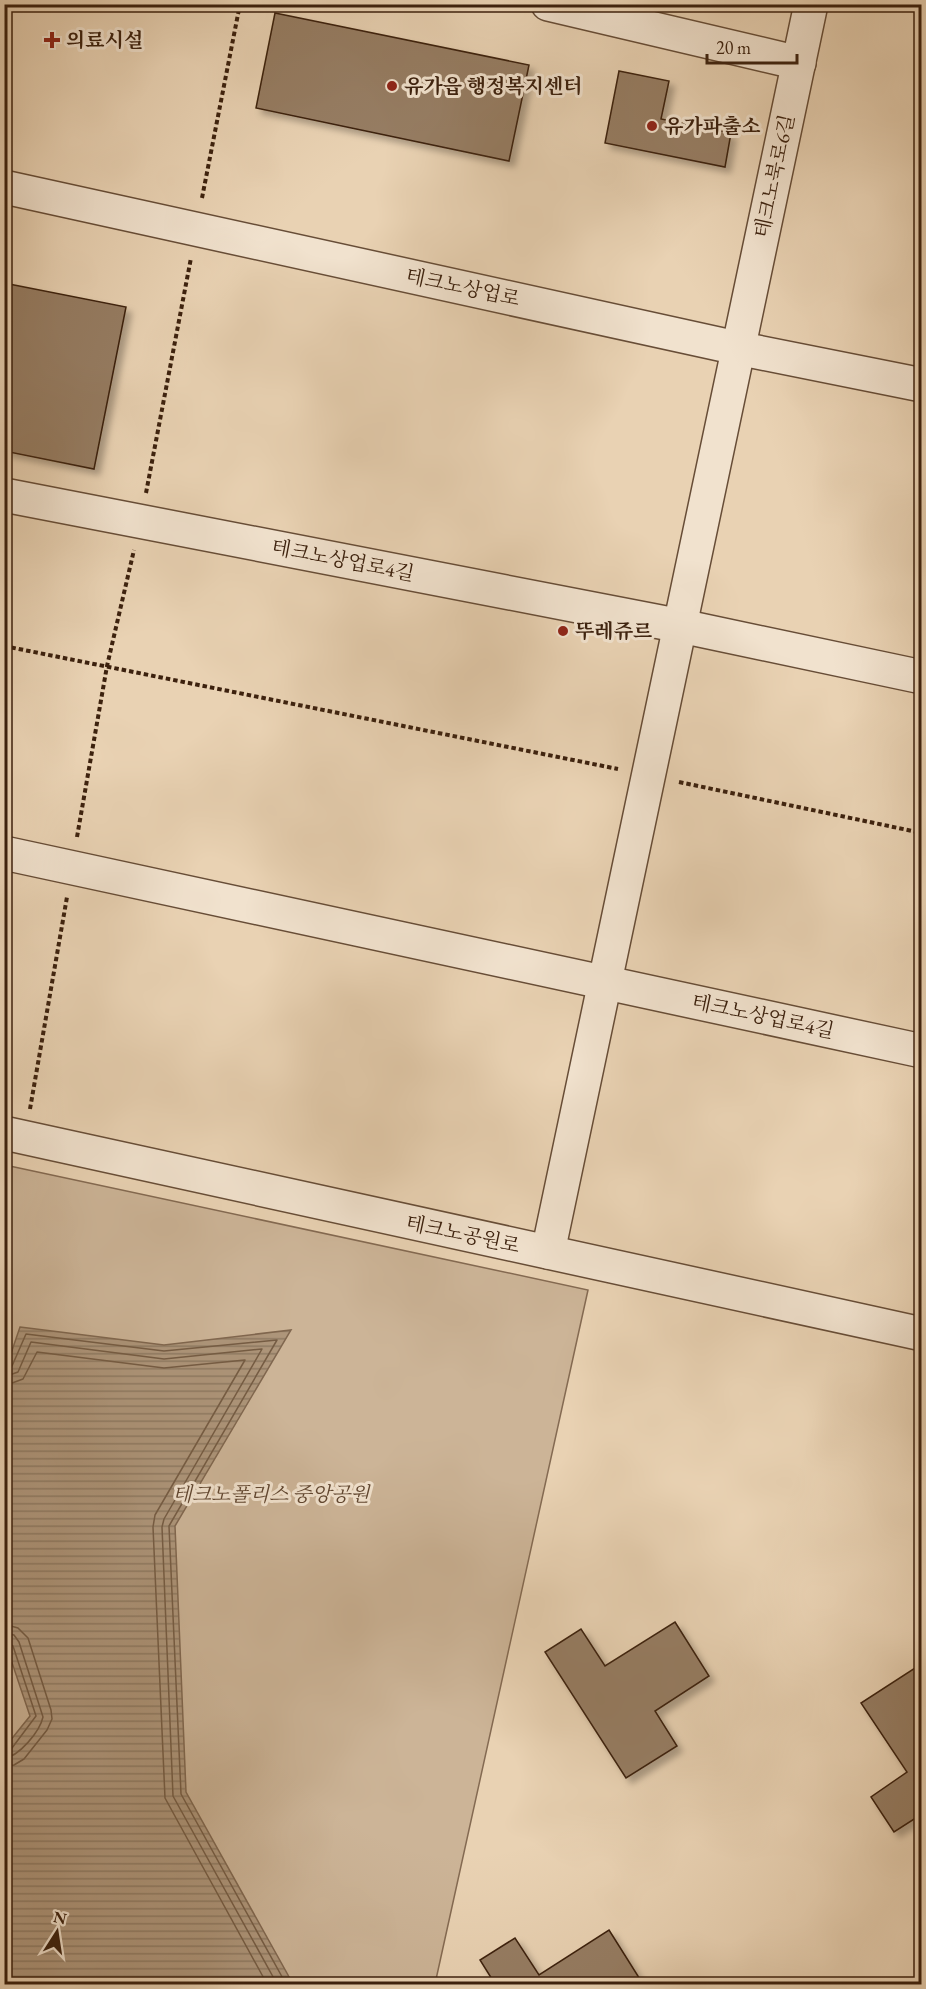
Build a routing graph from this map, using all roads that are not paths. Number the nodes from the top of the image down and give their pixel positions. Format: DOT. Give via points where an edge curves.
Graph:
graph roads {
  1 [pos="548,4"];
  2 [pos="811,4"];
  3 [pos="799,63"];
  4 [pos="4,187"];
  5 [pos="737,348"];
  6 [pos="921,385"];
  7 [pos="4,495"];
  8 [pos="681,626"];
  9 [pos="921,677"];
  10 [pos="4,853"];
  11 [pos="604,981"];
  12 [pos="921,1051"];
  13 [pos="15,1136"];
  14 [pos="548,1252"];
  15 [pos="921,1334"];
  1 -- 3 [label="street"];
  2 -- 3 [label="street, 테크노북로6길"];
  3 -- 5 [label="street, 테크노북로6길"];
  4 -- 5 [label="street, 테크노상업로"];
  5 -- 6 [label="street, 테크노상업로"];
  5 -- 8 [label="street"];
  7 -- 8 [label="street, 테크노상업로4길"];
  8 -- 9 [label="street, 테크노상업로4길"];
  8 -- 11 [label="street"];
  10 -- 11 [label="street, 테크노상업로4길"];
  11 -- 12 [label="street, 테크노상업로4길"];
  11 -- 14 [label="street"];
  13 -- 14 [label="street, 테크노공원로"];
  14 -- 15 [label="street, 테크노공원로"];
}
